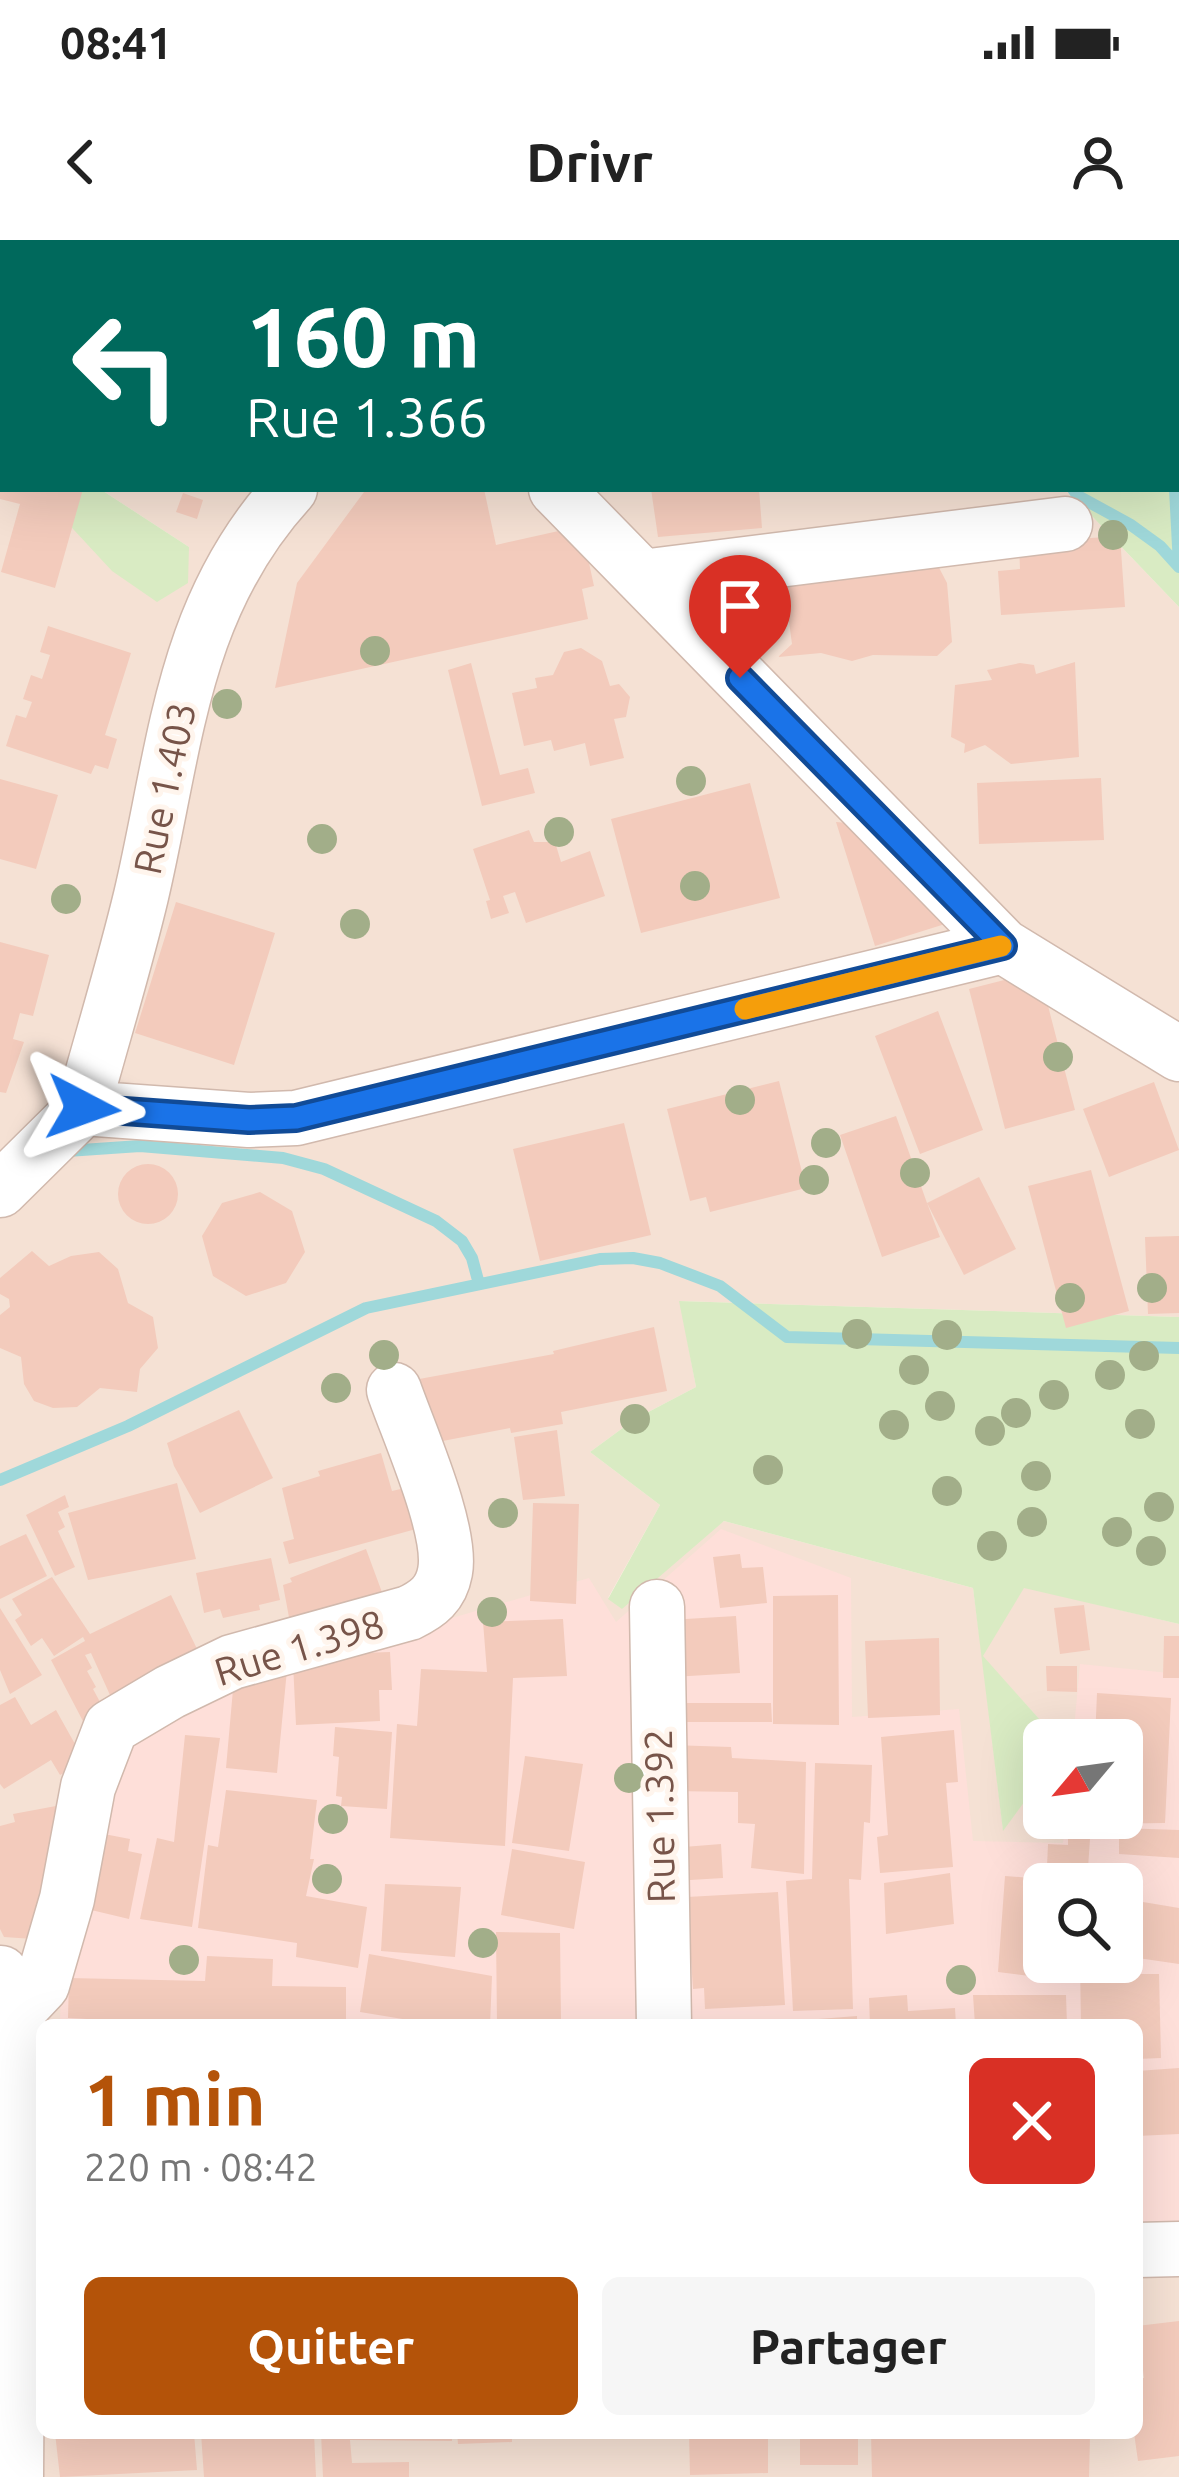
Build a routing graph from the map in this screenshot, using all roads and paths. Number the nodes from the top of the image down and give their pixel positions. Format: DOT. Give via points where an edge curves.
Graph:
graph roads {
  1 [pos="288,492"];
  2 [pos="559,492"];
  3 [pos="1065,524"];
  4 [pos="642,577"];
  5 [pos="1003,946"];
  6 [pos="1179,1054"];
  7 [pos="83,1108"];
  8 [pos="0,1190"];
  9 [pos="394,1390"];
  10 [pos="657,1607"];
  11 [pos="6,1995"];
  12 [pos="664,2019"];
  13 [pos="1179,2248"];
  14 [pos="1143,2250"];
  15 [pos="28,2307"];
  16 [pos="11,2458"];
  1 -- 7 [label="street, Rue 1.403" via="233,563 189,671 141,895"];
  2 -- 4 [label="street"];
  3 -- 4 [label="street"];
  4 -- 5 [label="street"];
  5 -- 6 [label="street"];
  5 -- 7 [label="street" via="296,1118"];
  7 -- 8 [label="street"];
  9 -- 11 [label="street, Rue 1.398" via="446,1560 434,1598 409,1613 232,1661 111,1727 88,1786 42,1985 34,1996"];
  10 -- 12 [label="street, Rue 1.392"];
  11 -- 15 [label="street" via="20,2028"];
  13 -- 14 [label="street"];
  15 -- 16 [label="street"];
}
